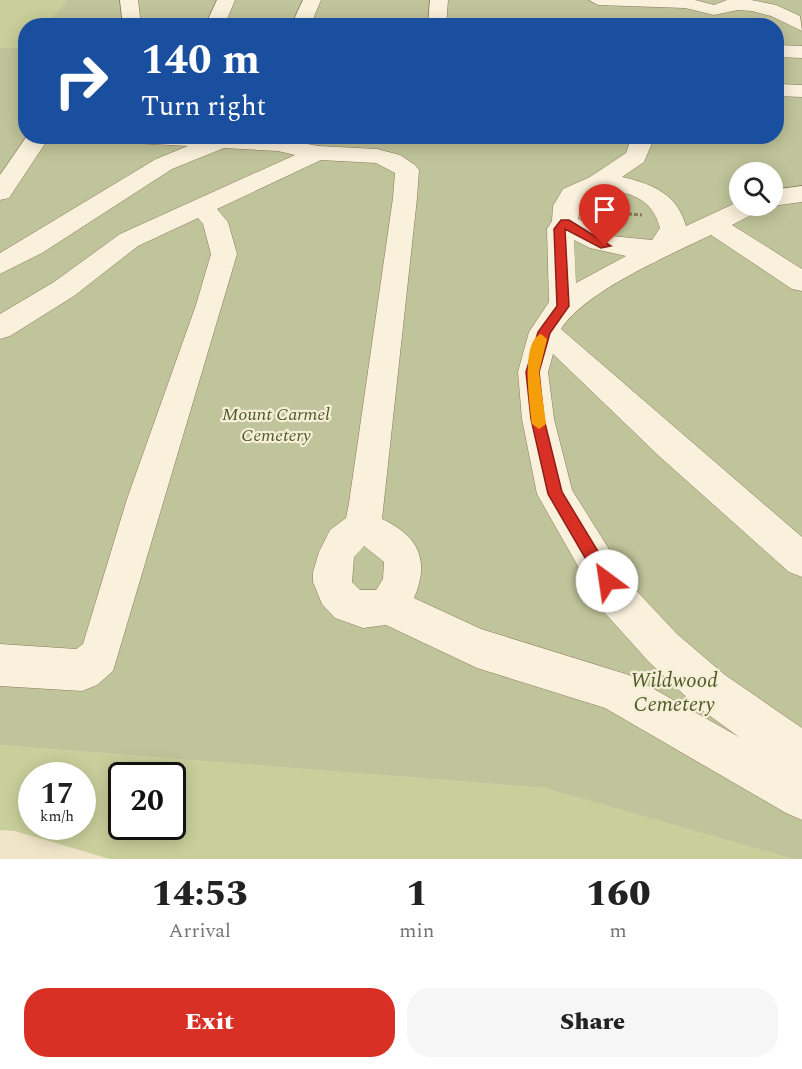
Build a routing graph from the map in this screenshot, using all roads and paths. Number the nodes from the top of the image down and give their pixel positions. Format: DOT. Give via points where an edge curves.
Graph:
graph roads {
  1 [pos="129,0"];
  2 [pos="226,0"];
  3 [pos="312,0"];
  4 [pos="439,0"];
  5 [pos="598,0"];
  6 [pos="687,1"];
  7 [pos="730,2"];
  8 [pos="131,18"];
  9 [pos="218,18"];
  10 [pos="304,18"];
  11 [pos="438,18"];
  12 [pos="802,25"];
  13 [pos="784,51"];
  14 [pos="802,52"];
  15 [pos="784,90"];
  16 [pos="802,91"];
  17 [pos="34,144"];
  18 [pos="213,144"];
  19 [pos="278,144"];
  20 [pos="642,144"];
  21 [pos="642,144"];
  22 [pos="318,153"];
  23 [pos="599,182"];
  24 [pos="637,186"];
  25 [pos="0,193"];
  26 [pos="802,194"];
  27 [pos="783,197"];
  28 [pos="201,206"];
  29 [pos="611,208"];
  30 [pos="729,216"];
  31 [pos="565,222"];
  32 [pos="713,224"];
  33 [pos="660,249"];
  34 [pos="0,265"];
  35 [pos="802,282"];
  36 [pos="553,319"];
  37 [pos="0,328"];
  38 [pos="362,528"];
  39 [pos="802,560"];
  40 [pos="388,606"];
  41 [pos="0,665"];
  42 [pos="802,754"];
  43 [pos="802,797"];
  1 -- 8 [label="lane"];
  2 -- 9 [label="lane"];
  3 -- 10 [label="lane"];
  4 -- 11 [label="lane"];
  5 -- 6 [label="lane"];
  6 -- 7 [label="lane" via="714,10 729,8"];
  7 -- 12 [label="lane" via="773,9"];
  13 -- 14 [label="lane"];
  15 -- 16 [label="lane"];
  17 -- 25 [label="lane"];
  18 -- 34 [label="lane" via="164,164"];
  19 -- 22 [label="lane"];
  20 -- 23 [label="lane" via="636,157"];
  21 -- 24 [label="lane"];
  22 -- 28 [label="lane"];
  22 -- 38 [label="lane" via="377,156 406,170"];
  23 -- 24 [label="lane"];
  23 -- 31 [label="lane" via="573,192 566,200"];
  24 -- 33 [label="lane" via="656,198 672,217 673,228"];
  26 -- 27 [label="lane"];
  28 -- 37 [label="lane" via="129,240 64,289"];
  28 -- 41 [label="lane" via="215,222 224,254 99,657 82,670"];
  29 -- 29 [label="path" via="622,209 627,216 622,220 612,218 607,213"];
  30 -- 32 [label="lane"];
  31 -- 33 [label="lane" via="605,246"];
  31 -- 36 [label="lane" via="560,229"];
  32 -- 33 [label="lane"];
  32 -- 35 [label="lane"];
  33 -- 36 [label="lane" via="590,287"];
  36 -- 39 [label="lane" via="567,349"];
  36 -- 42 [label="lane" via="532,372 555,494 618,599 663,648 710,690"];
  38 -- 40 [label="lane" via="382,536 400,551 405,570 400,589"];
  38 -- 40 [label="lane" via="344,541 332,563 330,585 342,602 361,610"];
  40 -- 43 [label="lane" via="477,648 614,690"];
}
